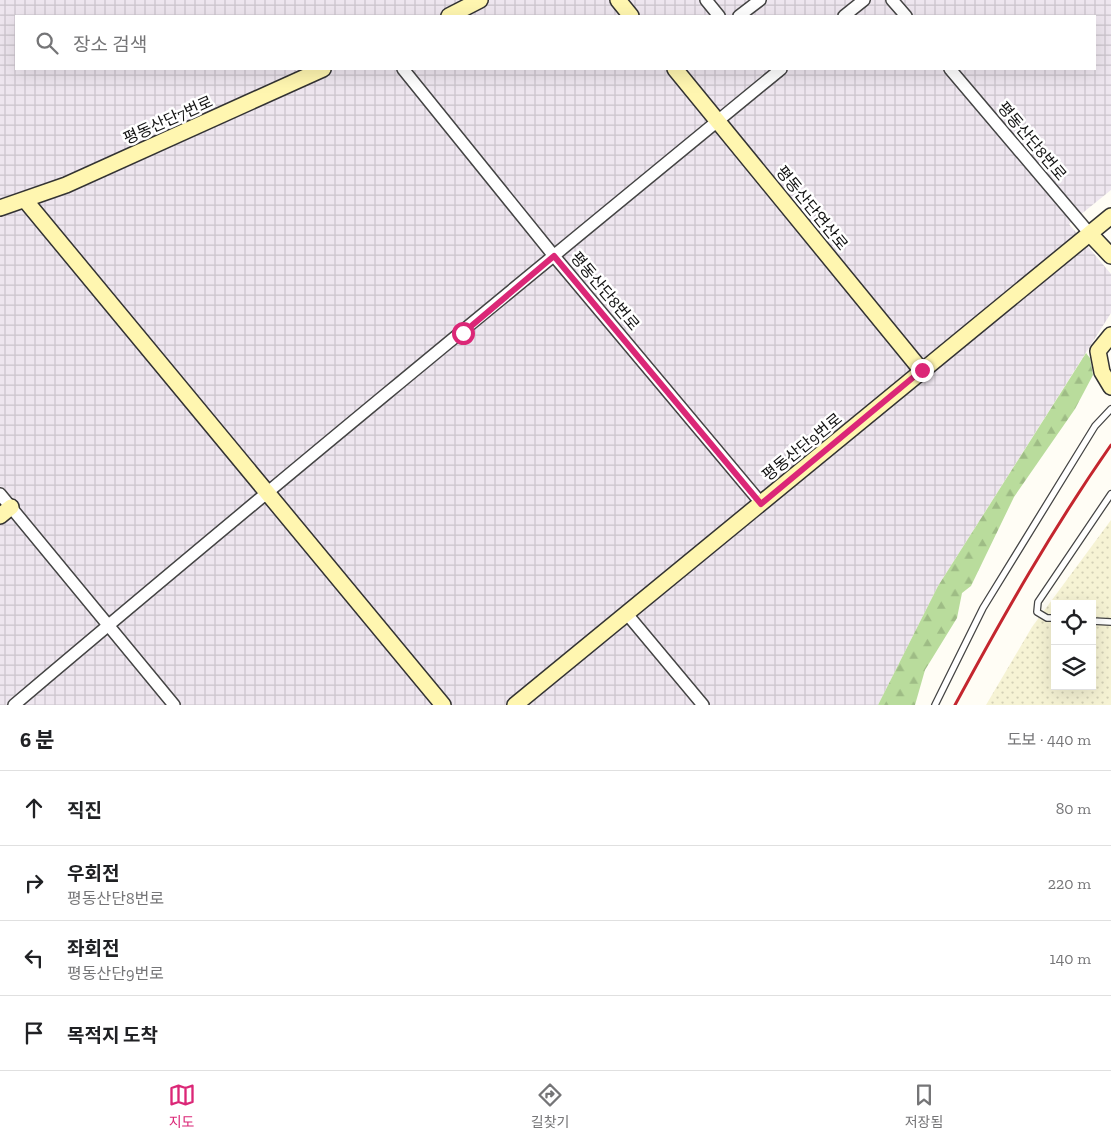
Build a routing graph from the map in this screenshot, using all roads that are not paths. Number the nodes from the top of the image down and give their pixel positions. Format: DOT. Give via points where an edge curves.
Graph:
graph roads {
  1 [pos="480,0"];
  2 [pos="618,0"];
  3 [pos="706,0"];
  4 [pos="760,0"];
  5 [pos="864,0"];
  6 [pos="892,0"];
  7 [pos="451,15"];
  8 [pos="630,15"];
  9 [pos="718,15"];
  10 [pos="740,15"];
  11 [pos="845,15"];
  12 [pos="905,15"];
  13 [pos="322,70"];
  14 [pos="403,70"];
  15 [pos="675,70"];
  16 [pos="780,70"];
  17 [pos="951,70"];
  18 [pos="717,121"];
  19 [pos="25,200"];
  20 [pos="0,208"];
  21 [pos="1111,216"];
  22 [pos="1090,234"];
  23 [pos="554,256"];
  24 [pos="1111,256"];
  25 [pos="1111,335"];
  26 [pos="922,370"];
  27 [pos="1111,387"];
  28 [pos="1111,409"];
  29 [pos="268,491"];
  30 [pos="0,494"];
  31 [pos="1111,494"];
  32 [pos="761,504"];
  33 [pos="5,511"];
  34 [pos="627,614"];
  35 [pos="1051,617"];
  36 [pos="1096,621"];
  37 [pos="1111,622"];
  38 [pos="108,626"];
  39 [pos="14,705"];
  40 [pos="174,705"];
  41 [pos="443,705"];
  42 [pos="516,705"];
  43 [pos="703,705"];
  44 [pos="936,705"];
  1 -- 7 [label="street"];
  2 -- 8 [label="street"];
  3 -- 9 [label="street"];
  4 -- 10 [label="street"];
  5 -- 11 [label="street"];
  6 -- 12 [label="street"];
  13 -- 19 [label="street, 평동산단7번로" via="66,185"];
  14 -- 23 [label="street"];
  15 -- 18 [label="street, 평동산단연산로"];
  16 -- 18 [label="street, 평동산단8번로"];
  17 -- 22 [label="street, 평동산단8번로"];
  18 -- 23 [label="street, 평동산단8번로"];
  18 -- 26 [label="street, 평동산단연산로"];
  19 -- 20 [label="street, 평동산단7번로"];
  19 -- 29 [label="street"];
  21 -- 22 [label="street, 평동산단9번로"];
  22 -- 24 [label="street"];
  22 -- 26 [label="street, 평동산단9번로"];
  23 -- 29 [label="street"];
  23 -- 32 [label="street, 평동산단8번로"];
  25 -- 27 [label="street" via="1098,351 1102,372"];
  26 -- 32 [label="street, 평동산단9번로"];
  28 -- 44 [label="lane" via="1096,426 983,608"];
  29 -- 38 [label="street"];
  29 -- 41 [label="street"];
  30 -- 33 [label="street"];
  31 -- 35 [label="lane" via="1038,602 1037,612"];
  32 -- 34 [label="street, 평동산단9번로"];
  33 -- 38 [label="street"];
  34 -- 42 [label="street, 평동산단9번로"];
  34 -- 43 [label="street"];
  36 -- 37 [label="lane"];
  38 -- 39 [label="street"];
  38 -- 40 [label="street"];
}
